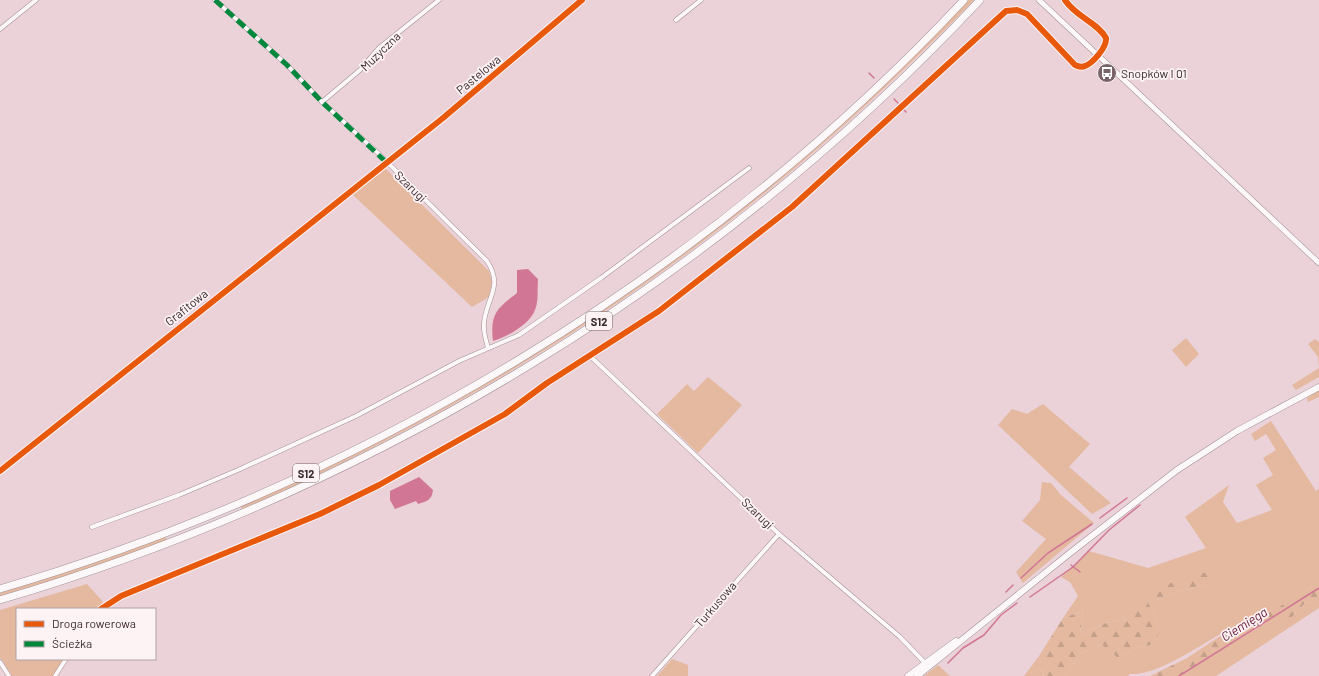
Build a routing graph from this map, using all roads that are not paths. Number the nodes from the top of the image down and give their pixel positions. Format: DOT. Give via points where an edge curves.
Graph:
graph roads {
  1 [pos="36,0"];
  2 [pos="215,0"];
  3 [pos="439,0"];
  4 [pos="582,0"];
  5 [pos="701,0"];
  6 [pos="964,0"];
  7 [pos="980,0"];
  8 [pos="1039,0"];
  9 [pos="1065,0"];
  10 [pos="676,20"];
  11 [pos="0,29"];
  12 [pos="1098,54"];
  13 [pos="322,102"];
  14 [pos="386,162"];
  15 [pos="749,168"];
  16 [pos="1319,263"];
  17 [pos="488,348"];
  18 [pos="590,356"];
  19 [pos="1319,387"];
  20 [pos="0,471"];
  21 [pos="92,527"];
  22 [pos="779,534"];
  23 [pos="0,589"];
  24 [pos="0,600"];
  25 [pos="102,608"];
  26 [pos="65,660"];
  27 [pos="0,662"];
  28 [pos="927,665"];
  29 [pos="9,676"];
  30 [pos="55,676"];
  31 [pos="652,676"];
  32 [pos="908,676"];
  33 [pos="917,676"];
  1 -- 11 [label="street"];
  2 -- 13 [label="street, Szarugi" via="287,65"];
  3 -- 13 [label="street, Muzyczna" via="379,48 360,70"];
  4 -- 14 [label="street, Pastelowa" via="443,118"];
  5 -- 10 [label="street"];
  6 -- 23 [label="highway, S12" via="869,93 753,194 649,273 516,360 394,429 242,502 116,552"];
  7 -- 24 [label="highway, S12" via="901,80 798,172 693,256 565,344 435,419 297,489 156,548"];
  8 -- 12 [label="street"];
  9 -- 12 [label="street" via="1072,10 1105,36 1106,43"];
  12 -- 16 [label="street"];
  12 -- 18 [label="street" via="1086,66 1075,65 1027,14 1017,10 1006,11 792,207 659,311"];
  13 -- 14 [label="street, Szarugi"];
  14 -- 17 [label="street, Szarugi" via="491,267 495,282 484,322"];
  14 -- 20 [label="street, Grafitowa"];
  15 -- 17 [label="street" via="551,313 519,335"];
  17 -- 21 [label="street" via="459,360 356,416 238,470"];
  18 -- 22 [label="street, Szarugi"];
  18 -- 25 [label="street" via="505,414 379,485 294,526 118,597"];
  19 -- 28 [label="main road" via="1237,431 1177,470"];
  22 -- 28 [label="street, Szarugi" via="900,637"];
  22 -- 31 [label="street, Turkusowa"];
  26 -- 30 [label="street"];
  27 -- 29 [label="street"];
  28 -- 32 [label="main road"];
  28 -- 33 [label="main road"];
}
